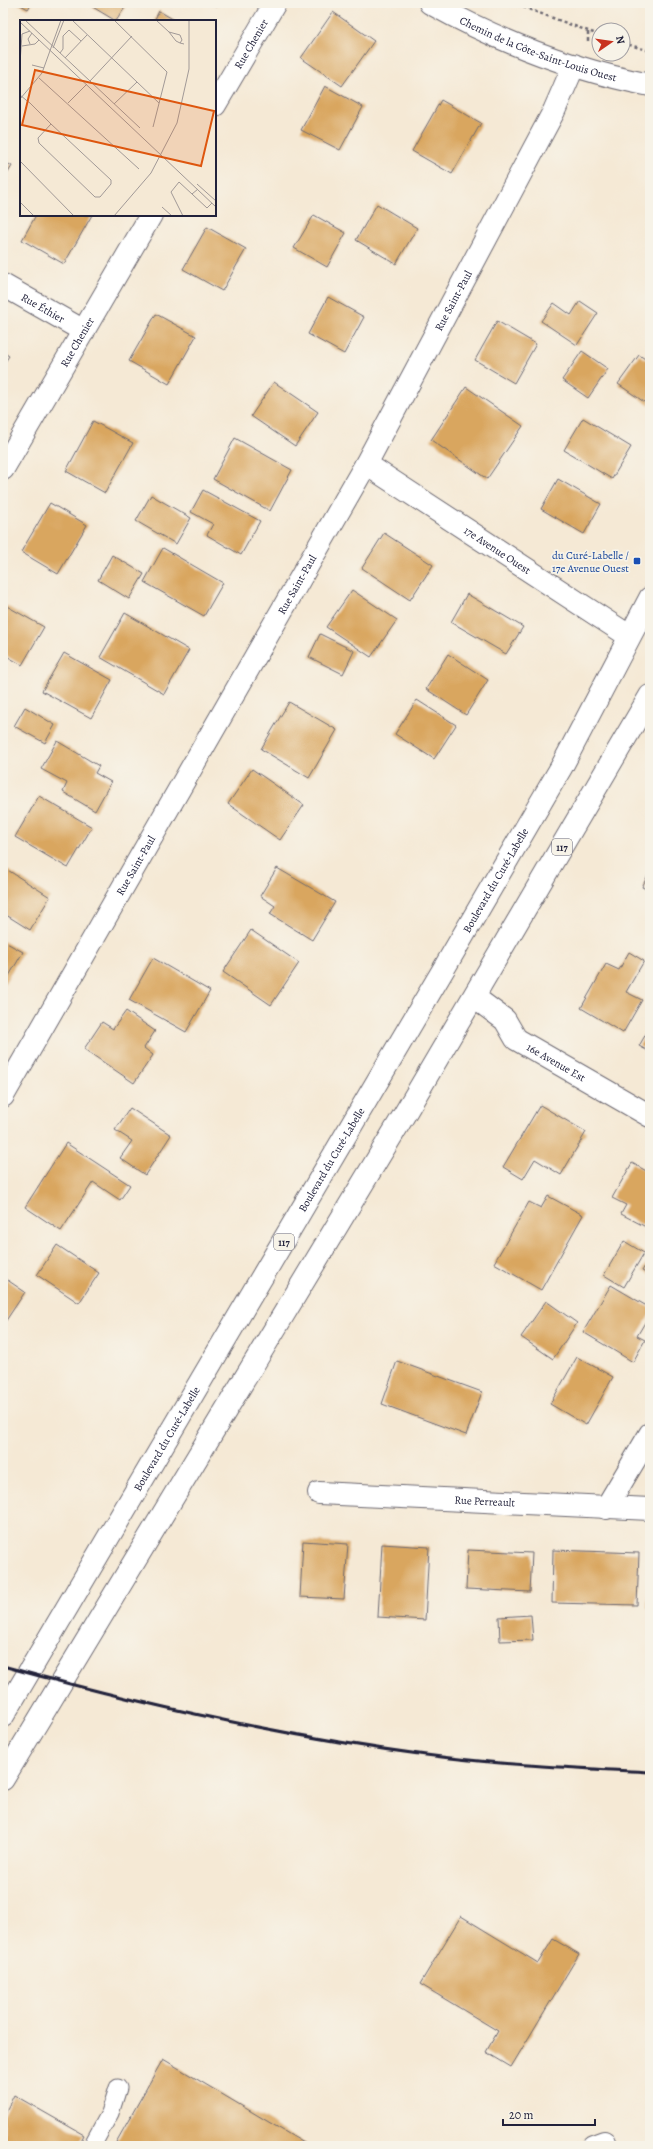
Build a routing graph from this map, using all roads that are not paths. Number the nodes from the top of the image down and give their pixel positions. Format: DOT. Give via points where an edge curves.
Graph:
graph roads {
  1 [pos="275,3"];
  2 [pos="430,3"];
  3 [pos="574,65"];
  4 [pos="650,85"];
  5 [pos="216,103"];
  6 [pos="150,216"];
  7 [pos="3,285"];
  8 [pos="84,331"];
  9 [pos="366,464"];
  10 [pos="3,468"];
  11 [pos="650,598"];
  12 [pos="629,636"];
  13 [pos="650,696"];
  14 [pos="474,997"];
  15 [pos="3,1096"];
  16 [pos="650,1116"];
  17 [pos="650,1434"];
  18 [pos="319,1493"];
  19 [pos="606,1508"];
  20 [pos="650,1509"];
  21 [pos="3,1716"];
  22 [pos="3,1779"];
  23 [pos="118,2088"];
  24 [pos="92,2146"];
  1 -- 5 [label="street, Rue Chenier"];
  2 -- 3 [label="street, Chemin de la Côte-Saint-Louis Ouest" via="493,36"];
  3 -- 4 [label="street, Chemin de la Côte-Saint-Louis Ouest"];
  3 -- 9 [label="street, Rue Saint-Paul" via="554,111"];
  6 -- 8 [label="street, Rue Chenier"];
  7 -- 8 [label="street, Rue Éthier"];
  8 -- 10 [label="street, Rue Chenier"];
  9 -- 12 [label="street, 17e Avenue Ouest"];
  9 -- 15 [label="street, Rue Saint-Paul"];
  11 -- 12 [label="street, Boulevard du Curé-Labelle / 117"];
  12 -- 21 [label="street, Boulevard du Curé-Labelle / 117" via="562,766"];
  13 -- 14 [label="street, 117"];
  14 -- 16 [label="street, 16e Avenue Est" via="505,1020 516,1039"];
  14 -- 22 [label="street, 117"];
  17 -- 19 [label="street"];
  18 -- 19 [label="street, Rue Perreault"];
  19 -- 20 [label="street, Rue Perreault"];
  23 -- 24 [label="lane" via="110,2113"];
}
